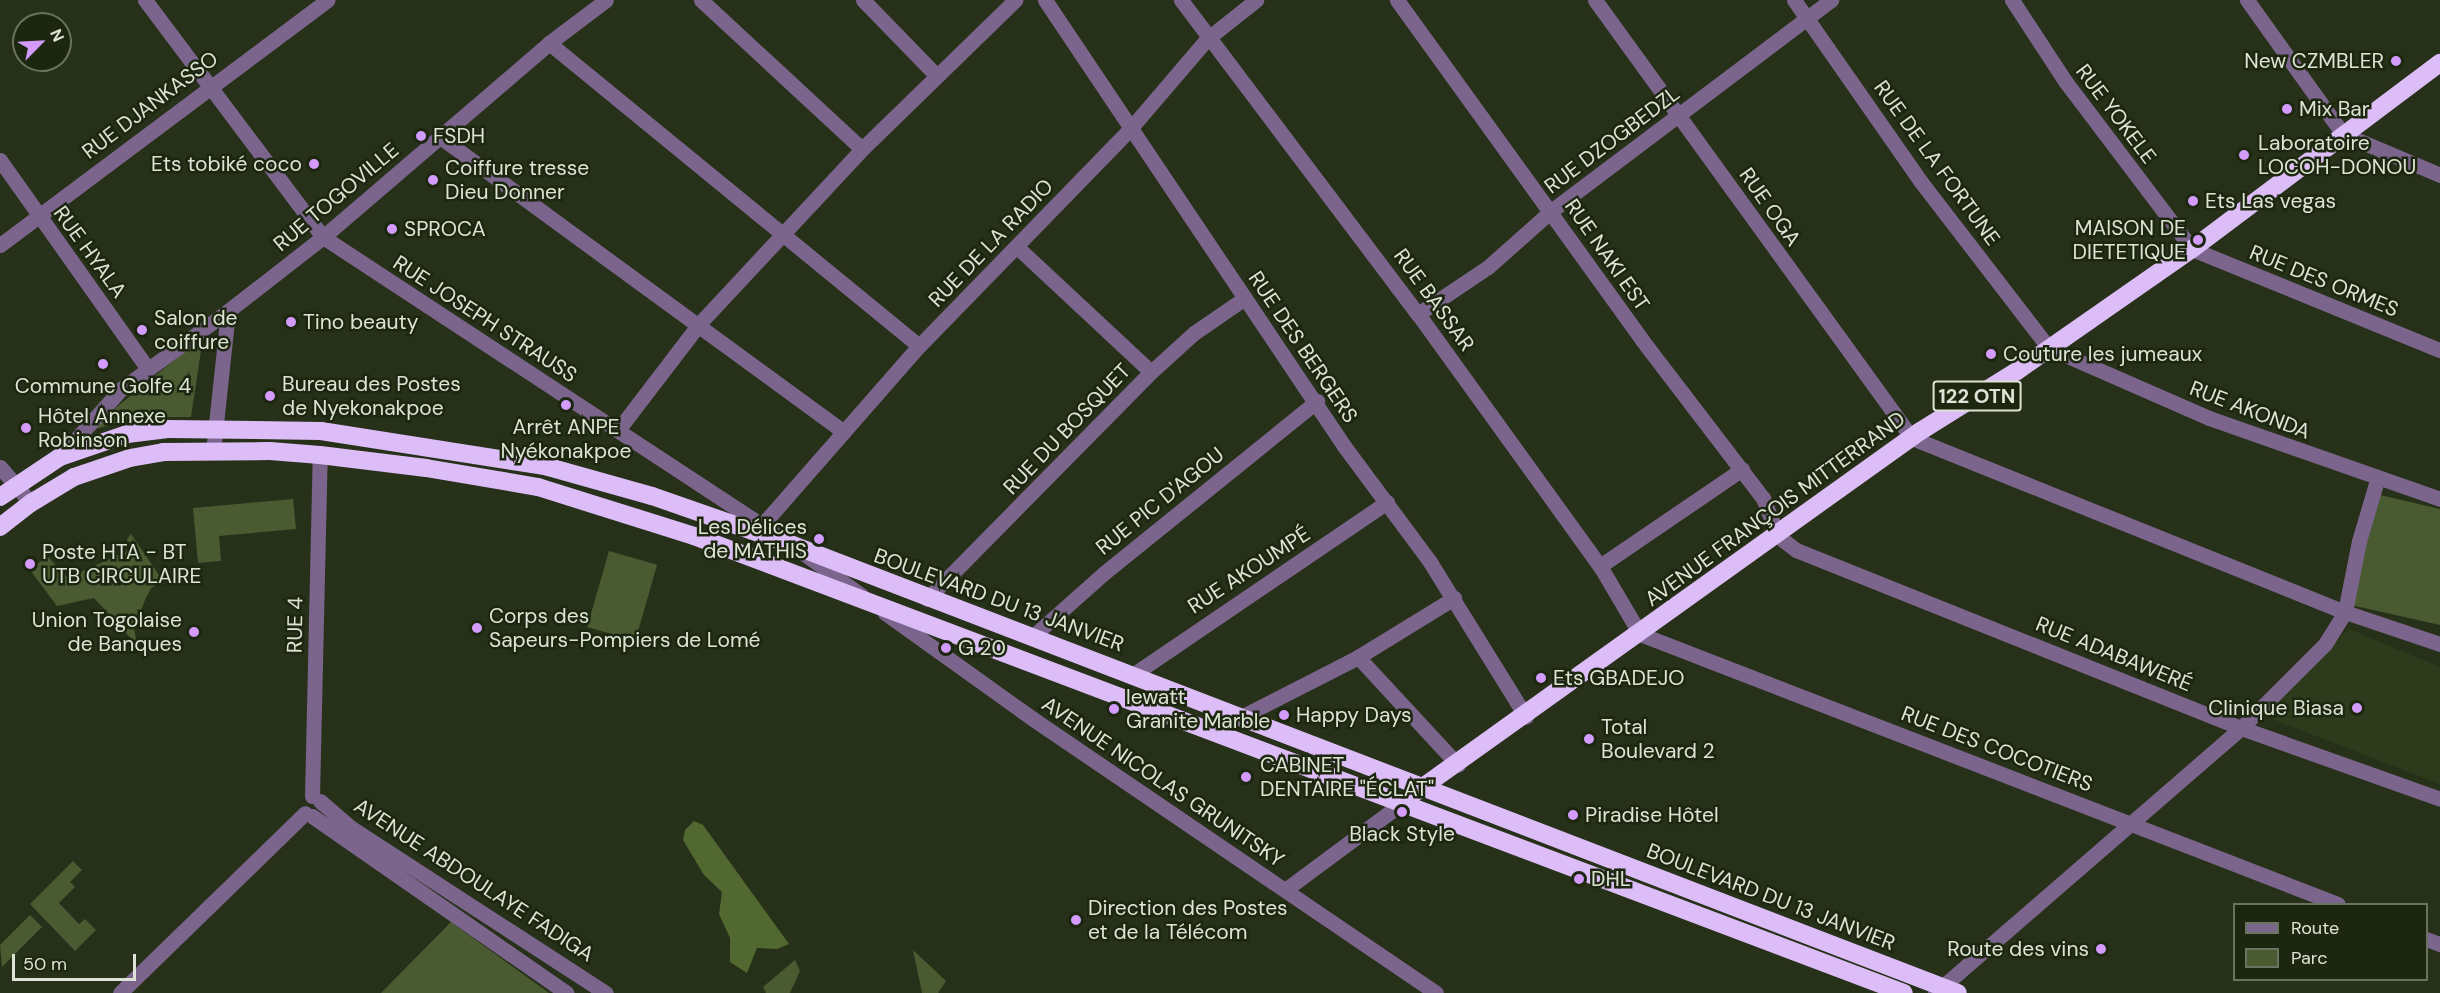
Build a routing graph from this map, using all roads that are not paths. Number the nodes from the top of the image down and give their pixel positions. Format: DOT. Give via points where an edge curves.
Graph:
graph roads {
  1 [pos="145,0"];
  2 [pos="327,0"];
  3 [pos="606,0"];
  4 [pos="701,0"];
  5 [pos="863,0"];
  6 [pos="1014,0"];
  7 [pos="1045,0"];
  8 [pos="1181,0"];
  9 [pos="1256,0"];
  10 [pos="1397,0"];
  11 [pos="1595,0"];
  12 [pos="1794,0"];
  13 [pos="1831,0"];
  14 [pos="2012,0"];
  15 [pos="2247,0"];
  16 [pos="1807,17"];
  17 [pos="1207,39"];
  18 [pos="549,42"];
  19 [pos="2440,63"];
  20 [pos="937,76"];
  21 [pos="210,86"];
  22 [pos="1680,117"];
  23 [pos="1131,129"];
  24 [pos="2343,134"];
  25 [pos="440,137"];
  26 [pos="862,149"];
  27 [pos="0,160"];
  28 [pos="2440,175"];
  29 [pos="1551,211"];
  30 [pos="38,216"];
  31 [pos="783,233"];
  32 [pos="323,237"];
  33 [pos="0,245"];
  34 [pos="1017,247"];
  35 [pos="2192,249"];
  36 [pos="1245,298"];
  37 [pos="228,311"];
  38 [pos="1418,314"];
  39 [pos="699,324"];
  40 [pos="919,346"];
  41 [pos="2049,348"];
  42 [pos="2440,350"];
  43 [pos="147,368"];
  44 [pos="1151,372"];
  45 [pos="1317,401"];
  46 [pos="217,428"];
  47 [pos="618,430"];
  48 [pos="844,432"];
  49 [pos="1912,438"];
  50 [pos="213,452"];
  51 [pos="320,455"];
  52 [pos="60,457"];
  53 [pos="0,467"];
  54 [pos="1742,469"];
  55 [pos="2377,480"];
  56 [pos="15,486"];
  57 [pos="0,497"];
  58 [pos="2440,499"];
  59 [pos="1387,502"];
  60 [pos="31,503"];
  61 [pos="763,524"];
  62 [pos="0,527"];
  63 [pos="1778,537"];
  64 [pos="790,544"];
  65 [pos="1600,566"];
  66 [pos="1454,598"];
  67 [pos="927,599"];
  68 [pos="869,601"];
  69 [pos="2345,612"];
  70 [pos="1640,634"];
  71 [pos="1032,637"];
  72 [pos="2440,644"];
  73 [pos="1358,657"];
  74 [pos="1134,674"];
  75 [pos="1526,717"];
  76 [pos="1239,718"];
  77 [pos="2241,728"];
  78 [pos="1458,765"];
  79 [pos="1420,789"];
  80 [pos="316,799"];
  81 [pos="2440,800"];
  82 [pos="1401,804"];
  83 [pos="309,814"];
  84 [pos="2133,825"];
  85 [pos="1285,890"];
  86 [pos="2335,903"];
  87 [pos="1945,991"];
  88 [pos="120,993"];
  89 [pos="567,993"];
  90 [pos="606,993"];
  91 [pos="1436,993"];
  92 [pos="1904,993"];
  1 -- 21 [label="street, RUE JOSEPH STRAUSS"];
  2 -- 21 [label="street, RUE DJANKASSO"];
  3 -- 18 [label="street, RUE TOGOVILLE"];
  4 -- 26 [label="street"];
  5 -- 20 [label="street"];
  6 -- 20 [label="street"];
  7 -- 23 [label="street, RUE DES BERGERS"];
  8 -- 17 [label="street, RUE BASSAR"];
  9 -- 17 [label="street, RUE DE LA RADIO"];
  10 -- 29 [label="street, RUE NAKI EST"];
  11 -- 22 [label="street, RUE OGA"];
  12 -- 16 [label="street, RUE DE LA FORTUNE"];
  13 -- 16 [label="street, RUE DZOGBEDZL"];
  14 -- 35 [label="street, RUE YOKELE" via="2065,81"];
  15 -- 24 [label="street"];
  16 -- 22 [label="street, RUE DZOGBEDZL"];
  16 -- 41 [label="street, RUE DE LA FORTUNE" via="1921,182"];
  17 -- 23 [label="street, RUE DE LA RADIO"];
  17 -- 38 [label="street, RUE BASSAR"];
  18 -- 25 [label="street, RUE TOGOVILLE"];
  18 -- 31 [label="street"];
  19 -- 24 [label="highway, AVENUE FRANÇOIS MITTERRAND / 122 OTN"];
  20 -- 26 [label="street"];
  21 -- 30 [label="street, RUE DJANKASSO"];
  21 -- 32 [label="street, RUE JOSEPH STRAUSS"];
  22 -- 29 [label="street, RUE DZOGBEDZL"];
  22 -- 49 [label="street, RUE OGA"];
  23 -- 34 [label="street, RUE DE LA RADIO"];
  23 -- 36 [label="street, RUE DES BERGERS"];
  24 -- 28 [label="street"];
  24 -- 35 [label="highway, AVENUE FRANÇOIS MITTERRAND / 122 OTN"];
  25 -- 32 [label="street, RUE TOGOVILLE"];
  25 -- 39 [label="street"];
  26 -- 31 [label="street"];
  27 -- 30 [label="street, RUE HYALA"];
  29 -- 38 [label="street, RUE DZOGBEDZL" via="1488,267"];
  29 -- 54 [label="street, RUE NAKI EST" via="1642,340"];
  30 -- 33 [label="street, RUE DJANKASSO"];
  30 -- 43 [label="street, RUE HYALA"];
  31 -- 39 [label="street"];
  31 -- 40 [label="street"];
  32 -- 37 [label="street, RUE TOGOVILLE"];
  32 -- 47 [label="street, RUE JOSEPH STRAUSS"];
  34 -- 40 [label="street, RUE DE LA RADIO"];
  34 -- 44 [label="street"];
  35 -- 41 [label="highway, AVENUE FRANÇOIS MITTERRAND / 122 OTN"];
  35 -- 42 [label="street, RUE DES ORMES"];
  36 -- 44 [label="street, RUE DU BOSQUET" via="1194,333"];
  36 -- 45 [label="street, RUE DES BERGERS"];
  37 -- 43 [label="street, RUE TOGOVILLE"];
  37 -- 46 [label="street"];
  38 -- 65 [label="street, RUE BASSAR"];
  39 -- 47 [label="street"];
  39 -- 48 [label="street"];
  40 -- 48 [label="street, RUE DE LA RADIO"];
  41 -- 49 [label="highway, AVENUE FRANÇOIS MITTERRAND / 122 OTN"];
  41 -- 55 [label="street, RUE AKONDA" via="2209,418"];
  43 -- 52 [label="street, RUE TOGOVILLE" via="113,397"];
  44 -- 67 [label="street, RUE DU BOSQUET"];
  45 -- 59 [label="street, RUE DES BERGERS" via="1344,446"];
  45 -- 71 [label="street, RUE PIC D'AGOU" via="1104,573"];
  46 -- 50 [label="street"];
  46 -- 52 [label="highway, BOULEVARD DU 13 JANVIER" via="127,434"];
  46 -- 64 [label="highway, BOULEVARD DU 13 JANVIER" via="321,431 545,466 652,496"];
  47 -- 61 [label="street, RUE JOSEPH STRAUSS"];
  48 -- 61 [label="street, RUE DE LA RADIO"];
  49 -- 63 [label="highway, AVENUE FRANÇOIS MITTERRAND / 122 OTN"];
  49 -- 69 [label="street"];
  50 -- 51 [label="highway, BOULEVARD DU 13 JANVIER"];
  50 -- 60 [label="highway, BOULEVARD DU 13 JANVIER" via="163,452 130,458 74,477"];
  51 -- 68 [label="highway, BOULEVARD DU 13 JANVIER" via="538,487 597,503"];
  51 -- 80 [label="street, RUE 4"];
  52 -- 56 [label="highway, BOULEVARD DU 13 JANVIER"];
  53 -- 56 [label="street"];
  54 -- 63 [label="street, RUE NAKI EST" via="1763,498"];
  54 -- 65 [label="street"];
  55 -- 58 [label="street, RUE AKONDA"];
  55 -- 69 [label="street" via="2359,541"];
  56 -- 57 [label="highway, BOULEVARD DU 13 JANVIER"];
  56 -- 60 [label="street"];
  59 -- 66 [label="street, RUE DES BERGERS"];
  59 -- 74 [label="street, RUE AKOUMPÉ"];
  60 -- 62 [label="highway, BOULEVARD DU 13 JANVIER"];
  61 -- 64 [label="street, RUE JOSEPH STRAUSS"];
  63 -- 70 [label="highway, AVENUE FRANÇOIS MITTERRAND / 122 OTN"];
  63 -- 77 [label="street, RUE ADABAWERÉ" via="1796,550"];
  64 -- 67 [label="highway, BOULEVARD DU 13 JANVIER"];
  64 -- 68 [label="street, RUE JOSEPH STRAUSS"];
  65 -- 70 [label="street, RUE BASSAR"];
  66 -- 73 [label="street"];
  66 -- 75 [label="street, RUE DES BERGERS"];
  67 -- 71 [label="highway, BOULEVARD DU 13 JANVIER"];
  68 -- 82 [label="highway, BOULEVARD DU 13 JANVIER"];
  68 -- 85 [label="street, AVENUE NICOLAS GRUNITSKY"];
  69 -- 72 [label="street"];
  69 -- 77 [label="street" via="2325,644"];
  70 -- 75 [label="highway, AVENUE FRANÇOIS MITTERRAND / 122 OTN"];
  70 -- 84 [label="street, RUE DES COCOTIERS"];
  71 -- 74 [label="highway, BOULEVARD DU 13 JANVIER"];
  73 -- 76 [label="street"];
  73 -- 78 [label="street"];
  74 -- 76 [label="highway, BOULEVARD DU 13 JANVIER"];
  75 -- 78 [label="highway, AVENUE FRANÇOIS MITTERRAND / 122 OTN"];
  76 -- 79 [label="highway, BOULEVARD DU 13 JANVIER"];
  77 -- 81 [label="street, RUE ADABAWERÉ"];
  77 -- 84 [label="street"];
  78 -- 79 [label="highway, AVENUE FRANÇOIS MITTERRAND / 122 OTN"];
  79 -- 82 [label="highway, AVENUE FRANÇOIS MITTERRAND / 122 OTN"];
  79 -- 87 [label="highway, BOULEVARD DU 13 JANVIER"];
  80 -- 83 [label="street" via="320,811"];
  80 -- 90 [label="street, AVENUE ABDOULAYE FADIGA" via="350,826"];
  82 -- 85 [label="street, 122 OTN"];
  82 -- 92 [label="highway, BOULEVARD DU 13 JANVIER"];
  83 -- 88 [label="street"];
  83 -- 89 [label="street, AVENUE ABDOULAYE FADIGA"];
  84 -- 86 [label="street, RUE DES COCOTIERS"];
  84 -- 87 [label="street"];
  85 -- 91 [label="street, AVENUE NICOLAS GRUNITSKY"];
}
